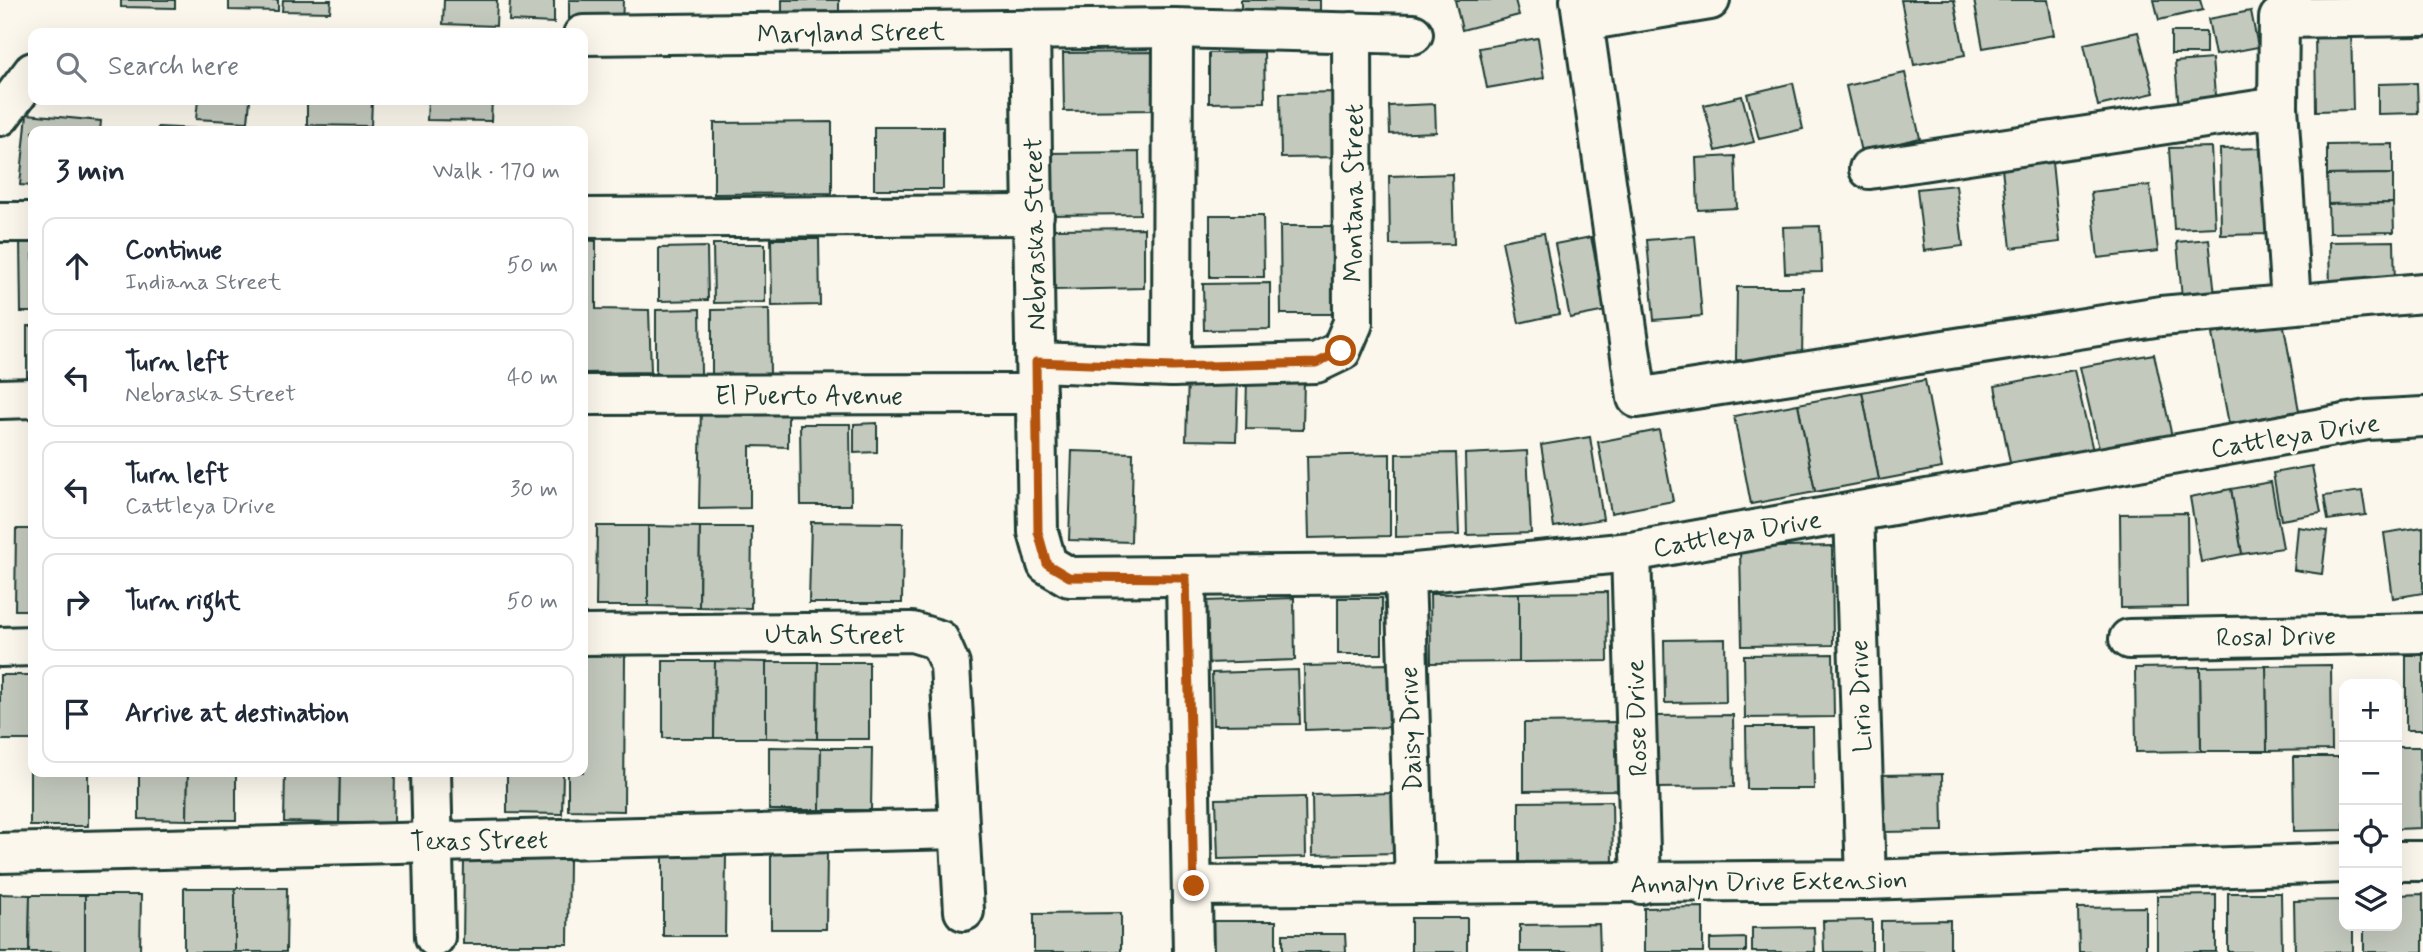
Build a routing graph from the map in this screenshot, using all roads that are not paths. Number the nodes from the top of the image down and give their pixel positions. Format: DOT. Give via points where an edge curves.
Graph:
graph roads {
  1 [pos="1710,0"];
  2 [pos="1582,10"];
  3 [pos="2423,16"];
  4 [pos="1173,27"];
  5 [pos="1030,29"];
  6 [pos="1352,33"];
  7 [pos="1413,34"];
  8 [pos="588,35"];
  9 [pos="28,78"];
  10 [pos="2278,107"];
  11 [pos="0,116"];
  12 [pos="1870,169"];
  13 [pos="1034,215"];
  14 [pos="588,218"];
  15 [pos="0,222"];
  16 [pos="28,222"];
  17 [pos="2423,293"];
  18 [pos="2291,303"];
  19 [pos="1341,351"];
  20 [pos="1172,367"];
  21 [pos="1036,378"];
  22 [pos="588,395"];
  23 [pos="28,398"];
  24 [pos="0,399"];
  25 [pos="2423,417"];
  26 [pos="1854,512"];
  27 [pos="1631,552"];
  28 [pos="1047,564"];
  29 [pos="1405,573"];
  30 [pos="1186,578"];
  31 [pos="2423,633"];
  32 [pos="588,635"];
  33 [pos="2129,639"];
  34 [pos="28,646"];
  35 [pos="0,647"];
  36 [pos="431,777"];
  37 [pos="958,829"];
  38 [pos="433,841"];
  39 [pos="0,853"];
  40 [pos="2423,860"];
  41 [pos="2402,862"];
  42 [pos="2339,863"];
  43 [pos="1866,880"];
  44 [pos="1415,884"];
  45 [pos="1640,884"];
  46 [pos="1194,886"];
  47 [pos="964,911"];
  48 [pos="435,937"];
  49 [pos="1194,952"];
  1 -- 2 [label="street"];
  2 -- 18 [label="street" via="1637,398 2161,316"];
  3 -- 10 [label="street" via="2279,18"];
  4 -- 5 [label="street, Maryland Street"];
  4 -- 6 [label="street, Maryland Street"];
  4 -- 20 [label="street"];
  5 -- 8 [label="street, Maryland Street"];
  5 -- 13 [label="street, Nebraska Street"];
  6 -- 7 [label="street, Maryland Street"];
  6 -- 19 [label="street, Montana Street" via="1353,323"];
  9 -- 11 [label="street"];
  10 -- 12 [label="street"];
  10 -- 18 [label="street"];
  13 -- 14 [label="street"];
  13 -- 21 [label="street, Nebraska Street"];
  15 -- 16 [label="street"];
  17 -- 18 [label="street"];
  19 -- 20 [label="street, El Puerto Avenue" via="1316,363"];
  20 -- 21 [label="street, El Puerto Avenue"];
  21 -- 22 [label="street, El Puerto Avenue"];
  21 -- 28 [label="street, Nebraska Street" via="1038,532"];
  23 -- 24 [label="street"];
  25 -- 26 [label="street, Cattleya Drive" via="2367,421"];
  26 -- 27 [label="street, Cattleya Drive"];
  26 -- 43 [label="street, Lirio Drive"];
  27 -- 29 [label="street, Cattleya Drive"];
  27 -- 45 [label="street, Rose Drive"];
  28 -- 30 [label="street, Cattleya Drive" via="1069,577"];
  29 -- 30 [label="street, Cattleya Drive"];
  29 -- 44 [label="street, Daisy Drive"];
  30 -- 46 [label="street"];
  31 -- 33 [label="street, Rosal Drive"];
  32 -- 37 [label="street, Utah Street" via="912,632 939,640 950,665"];
  34 -- 35 [label="street"];
  36 -- 38 [label="street"];
  37 -- 38 [label="street, Texas Street"];
  37 -- 47 [label="street, Utah Street"];
  38 -- 39 [label="street, Texas Street"];
  38 -- 48 [label="street"];
  40 -- 41 [label="street"];
  42 -- 43 [label="street, Annalyn Drive Extension"];
  43 -- 45 [label="street, Annalyn Drive Extension"];
  44 -- 45 [label="street, Annalyn Drive Extension"];
  44 -- 46 [label="street, Annalyn Drive Extension"];
  46 -- 49 [label="street"];
}
